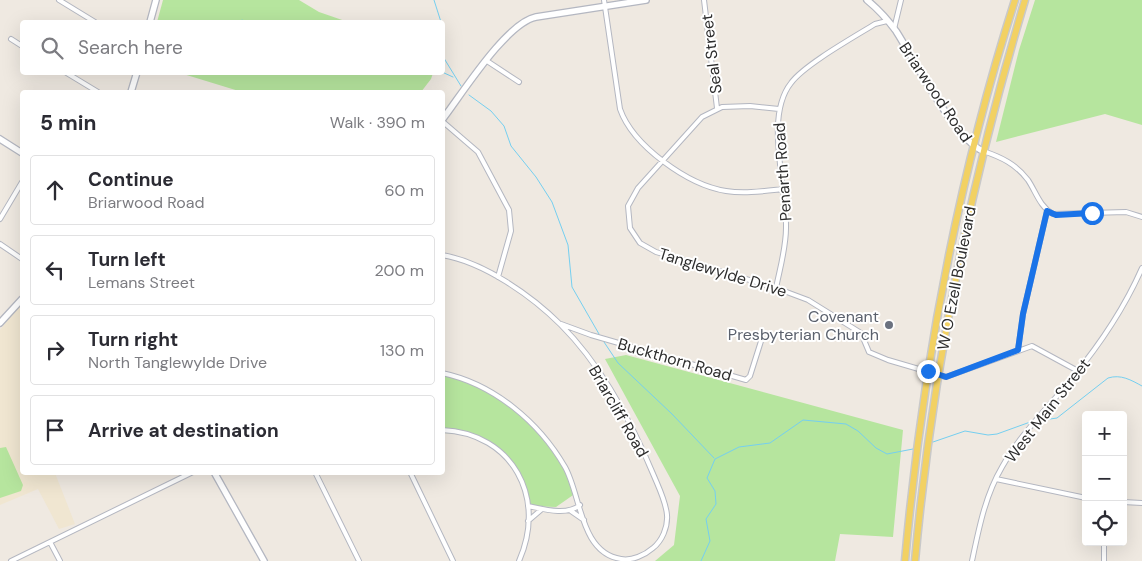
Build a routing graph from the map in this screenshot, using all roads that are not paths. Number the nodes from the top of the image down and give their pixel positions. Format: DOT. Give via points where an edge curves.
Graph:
graph roads {
  1 [pos="59,0"];
  2 [pos="156,0"];
  3 [pos="604,0"];
  4 [pos="646,0"];
  5 [pos="704,0"];
  6 [pos="867,0"];
  7 [pos="901,0"];
  8 [pos="1015,0"];
  9 [pos="1025,0"];
  10 [pos="605,8"];
  11 [pos="92,20"];
  12 [pos="151,20"];
  13 [pos="887,21"];
  14 [pos="894,29"];
  15 [pos="11,39"];
  16 [pos="20,45"];
  17 [pos="998,59"];
  18 [pos="1007,60"];
  19 [pos="487,61"];
  20 [pos="70,75"];
  21 [pos="136,75"];
  22 [pos="519,82"];
  23 [pos="95,90"];
  24 [pos="132,90"];
  25 [pos="717,108"];
  26 [pos="779,109"];
  27 [pos="445,117"];
  28 [pos="445,124"];
  29 [pos="0,139"];
  30 [pos="973,147"];
  31 [pos="983,151"];
  32 [pos="20,152"];
  33 [pos="662,159"];
  34 [pos="20,185"];
  35 [pos="784,189"];
  36 [pos="1047,211"];
  37 [pos="1142,217"];
  38 [pos="0,219"];
  39 [pos="0,244"];
  40 [pos="445,255"];
  41 [pos="20,258"];
  42 [pos="1142,268"];
  43 [pos="498,277"];
  44 [pos="776,288"];
  45 [pos="20,301"];
  46 [pos="0,323"];
  47 [pos="561,324"];
  48 [pos="762,338"];
  49 [pos="1018,350"];
  50 [pos="928,371"];
  51 [pos="1078,371"];
  52 [pos="445,374"];
  53 [pos="937,374"];
  54 [pos="445,430"];
  55 [pos="187,475"];
  56 [pos="216,475"];
  57 [pos="316,475"];
  58 [pos="411,475"];
  59 [pos="996,479"];
  60 [pos="1082,497"];
  61 [pos="1127,502"];
  62 [pos="1142,502"];
  63 [pos="580,505"];
  64 [pos="528,506"];
  65 [pos="542,509"];
  66 [pos="570,511"];
  67 [pos="584,520"];
  68 [pos="528,521"];
  69 [pos="50,542"];
  70 [pos="1104,546"];
  71 [pos="906,557"];
  72 [pos="916,558"];
  73 [pos="11,561"];
  74 [pos="60,561"];
  75 [pos="264,561"];
  76 [pos="359,561"];
  77 [pos="453,561"];
  78 [pos="519,561"];
  79 [pos="972,561"];
  80 [pos="1104,561"];
  1 -- 11 [label="street"];
  2 -- 12 [label="street"];
  3 -- 10 [label="street"];
  4 -- 10 [label="street"];
  5 -- 25 [label="street, Seal Street"];
  6 -- 13 [label="street, Briarwood Road"];
  7 -- 14 [label="street"];
  8 -- 17 [label="main road, W O Ezell Boulevard"];
  9 -- 18 [label="main road, W O Ezell Boulevard"];
  10 -- 19 [label="street" via="530,18 513,29"];
  10 -- 33 [label="street" via="620,109 640,141"];
  13 -- 14 [label="street, Briarwood Road"];
  13 -- 26 [label="street, Penarth Road" via="875,24 842,44 798,76 787,88"];
  14 -- 30 [label="street, Briarwood Road"];
  15 -- 16 [label="street"];
  17 -- 18 [label="main road"];
  17 -- 30 [label="main road, W O Ezell Boulevard"];
  18 -- 31 [label="main road, W O Ezell Boulevard"];
  19 -- 22 [label="street"];
  19 -- 27 [label="street"];
  20 -- 23 [label="street"];
  21 -- 24 [label="street"];
  25 -- 26 [label="street" via="750,106"];
  25 -- 33 [label="street, Tanglewylde Drive" via="695,123"];
  26 -- 35 [label="street, Penarth Road"];
  28 -- 43 [label="street" via="478,152 508,210 511,231"];
  29 -- 32 [label="street"];
  30 -- 31 [label="street, Briarwood Road"];
  30 -- 50 [label="main road, W O Ezell Boulevard" via="943,282"];
  31 -- 36 [label="street, Briarwood Road" via="1006,160 1017,169"];
  31 -- 53 [label="main road, W O Ezell Boulevard" via="965,225"];
  33 -- 35 [label="street" via="718,189 740,192"];
  33 -- 44 [label="street, Tanglewylde Drive" via="630,202 628,222 636,239 656,252"];
  34 -- 38 [label="street"];
  35 -- 44 [label="street, Penarth Road" via="786,241"];
  36 -- 37 [label="street" via="1056,215 1126,212"];
  36 -- 49 [label="street"];
  39 -- 41 [label="street"];
  40 -- 43 [label="street, Briarcliff Road" via="464,260"];
  42 -- 51 [label="street, West Main Street" via="1113,325"];
  43 -- 47 [label="street, Briarcliff Road"];
  44 -- 50 [label="street, Tanglewylde Drive" via="808,300 848,324 863,335 871,353"];
  45 -- 46 [label="street"];
  47 -- 48 [label="street, Buckthorn Road" via="591,336 746,380"];
  47 -- 67 [label="street, Briarcliff Road" via="592,364 621,410 648,462 667,514 666,527 658,543 649,551 627,559 615,557 599,547"];
  49 -- 51 [label="street" via="1036,347"];
  49 -- 53 [label="street" via="946,377"];
  50 -- 53 [label="street, Tanglewylde Drive"];
  50 -- 71 [label="main road, W O Ezell Boulevard"];
  51 -- 59 [label="street, West Main Street" via="1032,424"];
  52 -- 63 [label="street" via="468,380 496,394 528,421 565,468"];
  53 -- 72 [label="main road, W O Ezell Boulevard"];
  54 -- 64 [label="street" via="470,434 499,450 515,468"];
  55 -- 69 [label="street"];
  56 -- 75 [label="street"];
  57 -- 76 [label="street"];
  58 -- 77 [label="street"];
  59 -- 60 [label="street"];
  59 -- 79 [label="street, West Main Street" via="982,514"];
  61 -- 62 [label="street"];
  63 -- 66 [label="street"];
  63 -- 67 [label="street"];
  64 -- 65 [label="street"];
  64 -- 68 [label="street"];
  65 -- 66 [label="street"];
  65 -- 68 [label="street"];
  66 -- 67 [label="street"];
  68 -- 78 [label="street" via="527,540"];
  69 -- 73 [label="street"];
  69 -- 74 [label="street"];
  70 -- 80 [label="street"];
  71 -- 72 [label="main road"];
}
